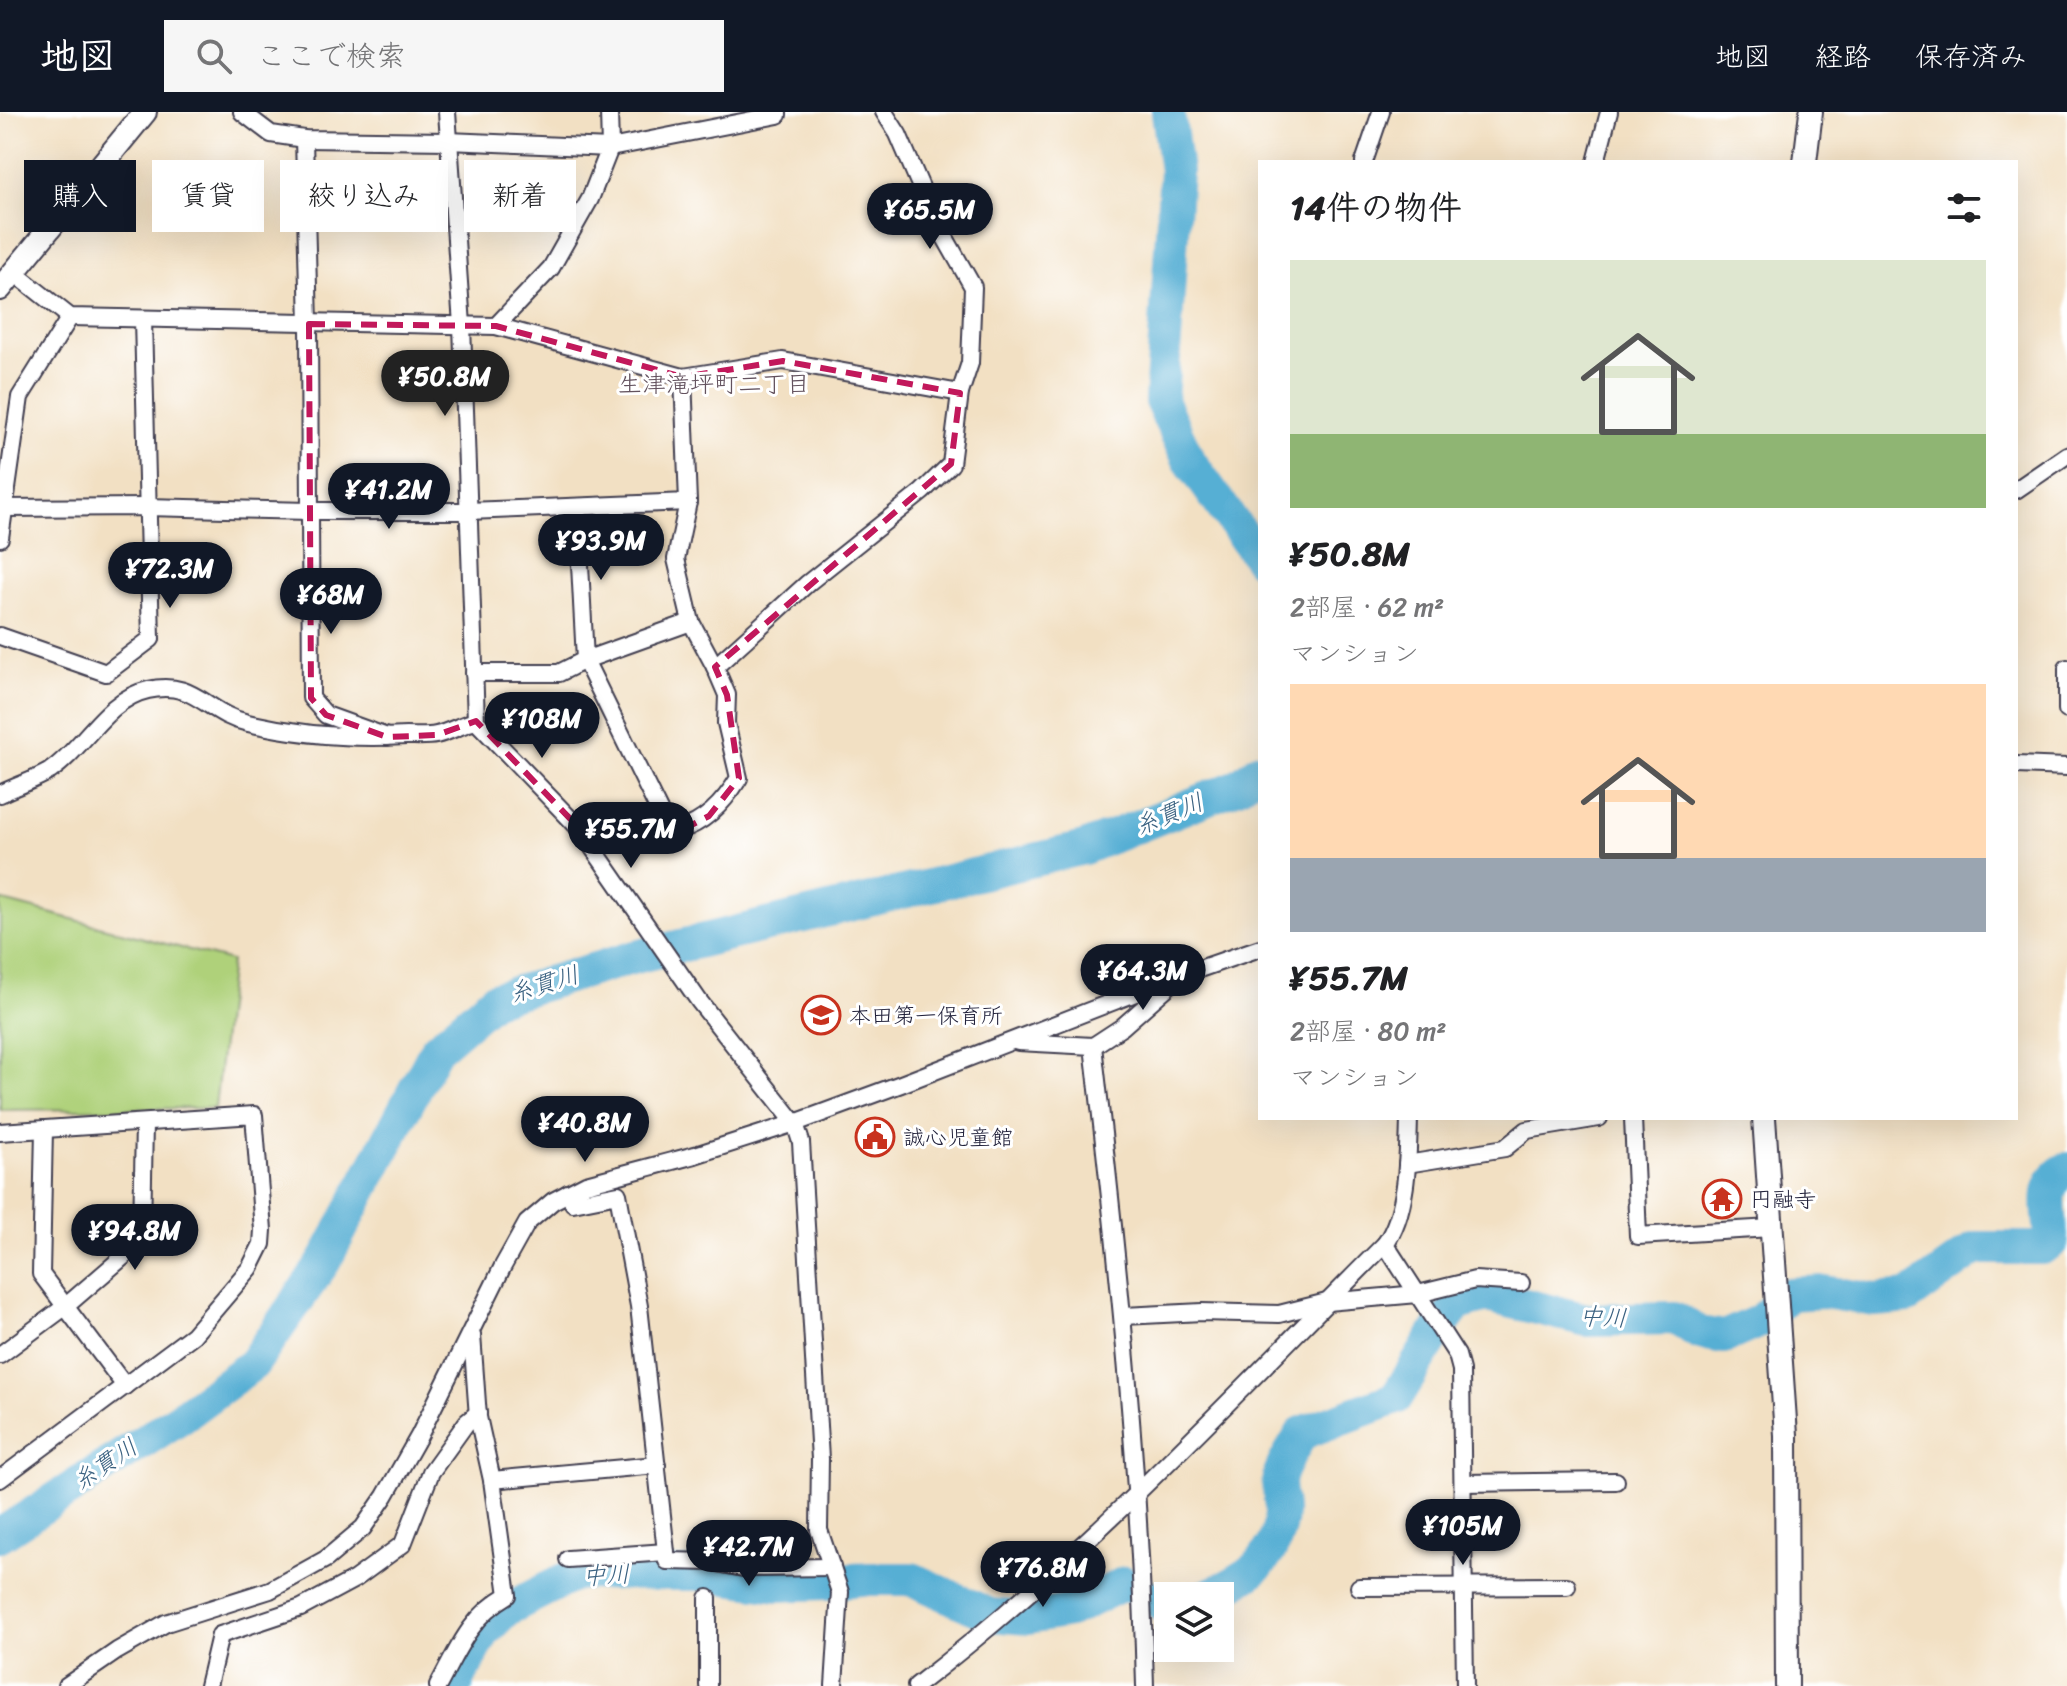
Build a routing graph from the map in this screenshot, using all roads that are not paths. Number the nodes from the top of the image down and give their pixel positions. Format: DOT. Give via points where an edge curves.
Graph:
graph roads {
  1 [pos="145,112"];
  2 [pos="242,112"];
  3 [pos="447,112"];
  4 [pos="609,112"];
  5 [pos="778,112"];
  6 [pos="884,112"];
  7 [pos="1381,112"];
  8 [pos="1609,112"];
  9 [pos="1811,112"];
  10 [pos="304,139"];
  11 [pos="448,141"];
  12 [pos="610,148"];
  13 [pos="1365,160"];
  14 [pos="1597,160"];
  15 [pos="1805,160"];
  16 [pos="6,280"];
  17 [pos="70,317"];
  18 [pos="143,319"];
  19 [pos="309,324"];
  20 [pos="462,325"];
  21 [pos="496,326"];
  22 [pos="683,377"];
  23 [pos="960,393"];
  24 [pos="2067,455"];
  25 [pos="2018,489"];
  26 [pos="688,502"];
  27 [pos="147,507"];
  28 [pos="577,507"];
  29 [pos="2,508"];
  30 [pos="310,511"];
  31 [pos="468,511"];
  32 [pos="0,538"];
  33 [pos="691,622"];
  34 [pos="0,636"];
  35 [pos="585,660"];
  36 [pos="715,667"];
  37 [pos="2067,668"];
  38 [pos="474,673"];
  39 [pos="2067,710"];
  40 [pos="476,721"];
  41 [pos="387,737"];
  42 [pos="2018,765"];
  43 [pos="2067,767"];
  44 [pos="0,794"];
  45 [pos="659,811"];
  46 [pos="579,828"];
  47 [pos="1258,949"];
  48 [pos="1179,976"];
  49 [pos="1012,1041"];
  50 [pos="1093,1046"];
  51 [pos="1409,1120"];
  52 [pos="1587,1120"];
  53 [pos="1633,1120"];
  54 [pos="1764,1120"];
  55 [pos="144,1123"];
  56 [pos="795,1123"];
  57 [pos="44,1129"];
  58 [pos="0,1132"];
  59 [pos="1407,1164"];
  60 [pos="568,1193"];
  61 [pos="1771,1228"];
  62 [pos="1385,1244"];
  63 [pos="1521,1283"];
  64 [pos="1418,1294"];
  65 [pos="1327,1302"];
  66 [pos="66,1306"];
  67 [pos="1124,1316"];
  68 [pos="472,1333"];
  69 [pos="0,1355"];
  70 [pos="125,1386"];
  71 [pos="478,1413"];
  72 [pos="657,1465"];
  73 [pos="0,1479"];
  74 [pos="492,1480"];
  75 [pos="1616,1481"];
  76 [pos="1463,1483"];
  77 [pos="1137,1493"];
  78 [pos="666,1552"];
  79 [pos="568,1559"];
  80 [pos="832,1568"];
  81 [pos="1567,1586"];
  82 [pos="1359,1587"];
  83 [pos="1464,1587"];
  84 [pos="708,1598"];
  85 [pos="66,1686"];
  86 [pos="208,1686"];
  87 [pos="438,1686"];
  88 [pos="708,1686"];
  89 [pos="834,1686"];
  90 [pos="916,1686"];
  91 [pos="1145,1686"];
  92 [pos="1465,1686"];
  93 [pos="1787,1686"];
  1 -- 16 [label="street"];
  2 -- 10 [label="street" via="271,134"];
  3 -- 11 [label="street"];
  4 -- 12 [label="street"];
  5 -- 12 [label="street"];
  6 -- 23 [label="street" via="973,287 970,363"];
  7 -- 13 [label="street"];
  8 -- 14 [label="street"];
  9 -- 15 [label="street"];
  10 -- 11 [label="street"];
  10 -- 19 [label="street"];
  11 -- 12 [label="street"];
  11 -- 20 [label="street"];
  12 -- 21 [label="street" via="590,199 551,268"];
  16 -- 17 [label="street"];
  17 -- 18 [label="street"];
  17 -- 29 [label="street" via="20,397"];
  18 -- 19 [label="street"];
  18 -- 27 [label="street"];
  19 -- 20 [label="street"];
  19 -- 30 [label="street"];
  20 -- 21 [label="street"];
  20 -- 31 [label="street"];
  21 -- 22 [label="street"];
  22 -- 23 [label="street" via="783,361"];
  22 -- 26 [label="street"];
  23 -- 36 [label="street" via="951,464"];
  24 -- 25 [label="street"];
  26 -- 28 [label="street"];
  26 -- 33 [label="street" via="676,559"];
  27 -- 29 [label="street"];
  27 -- 30 [label="street"];
  27 -- 34 [label="street" via="151,639 106,673"];
  28 -- 31 [label="street"];
  28 -- 35 [label="street"];
  29 -- 32 [label="street"];
  30 -- 31 [label="street"];
  30 -- 41 [label="street" via="311,698 326,715"];
  31 -- 38 [label="street"];
  33 -- 35 [label="street"];
  33 -- 36 [label="street"];
  35 -- 38 [label="street" via="559,673"];
  35 -- 45 [label="street"];
  36 -- 46 [label="street" via="727,695 726,723 739,778 728,795 709,816 676,833"];
  37 -- 39 [label="street"];
  38 -- 40 [label="street"];
  40 -- 41 [label="street" via="437,735"];
  40 -- 46 [label="street"];
  41 -- 44 [label="street" via="244,723 185,689 167,686 123,702 51,771"];
  42 -- 43 [label="street"];
  46 -- 56 [label="street" via="699,1001"];
  47 -- 48 [label="street"];
  48 -- 49 [label="street"];
  48 -- 50 [label="street" via="1151,1004"];
  49 -- 50 [label="street"];
  49 -- 56 [label="street"];
  50 -- 67 [label="street"];
  51 -- 59 [label="street"];
  52 -- 59 [label="street" via="1527,1130 1505,1148"];
  53 -- 61 [label="street" via="1638,1236"];
  54 -- 61 [label="street"];
  55 -- 57 [label="street"];
  55 -- 66 [label="street" via="142,1232 131,1250"];
  55 -- 70 [label="street" via="254,1115 262,1244 250,1268 193,1335"];
  56 -- 60 [label="street"];
  56 -- 80 [label="street" via="801,1142 820,1459 819,1530"];
  57 -- 58 [label="street"];
  57 -- 66 [label="street" via="41,1274"];
  59 -- 62 [label="street" via="1396,1229"];
  60 -- 68 [label="street" via="527,1223"];
  60 -- 72 [label="street" via="573,1203 618,1194 639,1306"];
  61 -- 93 [label="street" via="1786,1435"];
  62 -- 64 [label="street"];
  62 -- 65 [label="street"];
  63 -- 64 [label="street" via="1475,1280"];
  64 -- 65 [label="street"];
  64 -- 76 [label="street" via="1461,1370"];
  65 -- 67 [label="street" via="1279,1314"];
  65 -- 77 [label="street"];
  66 -- 69 [label="street"];
  66 -- 70 [label="street"];
  67 -- 77 [label="street"];
  68 -- 71 [label="street"];
  68 -- 85 [label="street" via="363,1528 326,1559 270,1590 166,1623"];
  70 -- 73 [label="street"];
  71 -- 74 [label="street"];
  71 -- 86 [label="street" via="431,1472 403,1544 355,1579 301,1608 220,1635"];
  72 -- 74 [label="street"];
  72 -- 78 [label="street"];
  74 -- 87 [label="street" via="508,1595 487,1607 468,1631"];
  75 -- 76 [label="street"];
  76 -- 83 [label="street"];
  77 -- 90 [label="street" via="1064,1564"];
  77 -- 91 [label="street"];
  78 -- 79 [label="street"];
  78 -- 80 [label="street" via="667,1561"];
  80 -- 89 [label="street" via="840,1592"];
  81 -- 83 [label="street"];
  82 -- 83 [label="street"];
  83 -- 92 [label="street"];
  84 -- 88 [label="street"];
}
